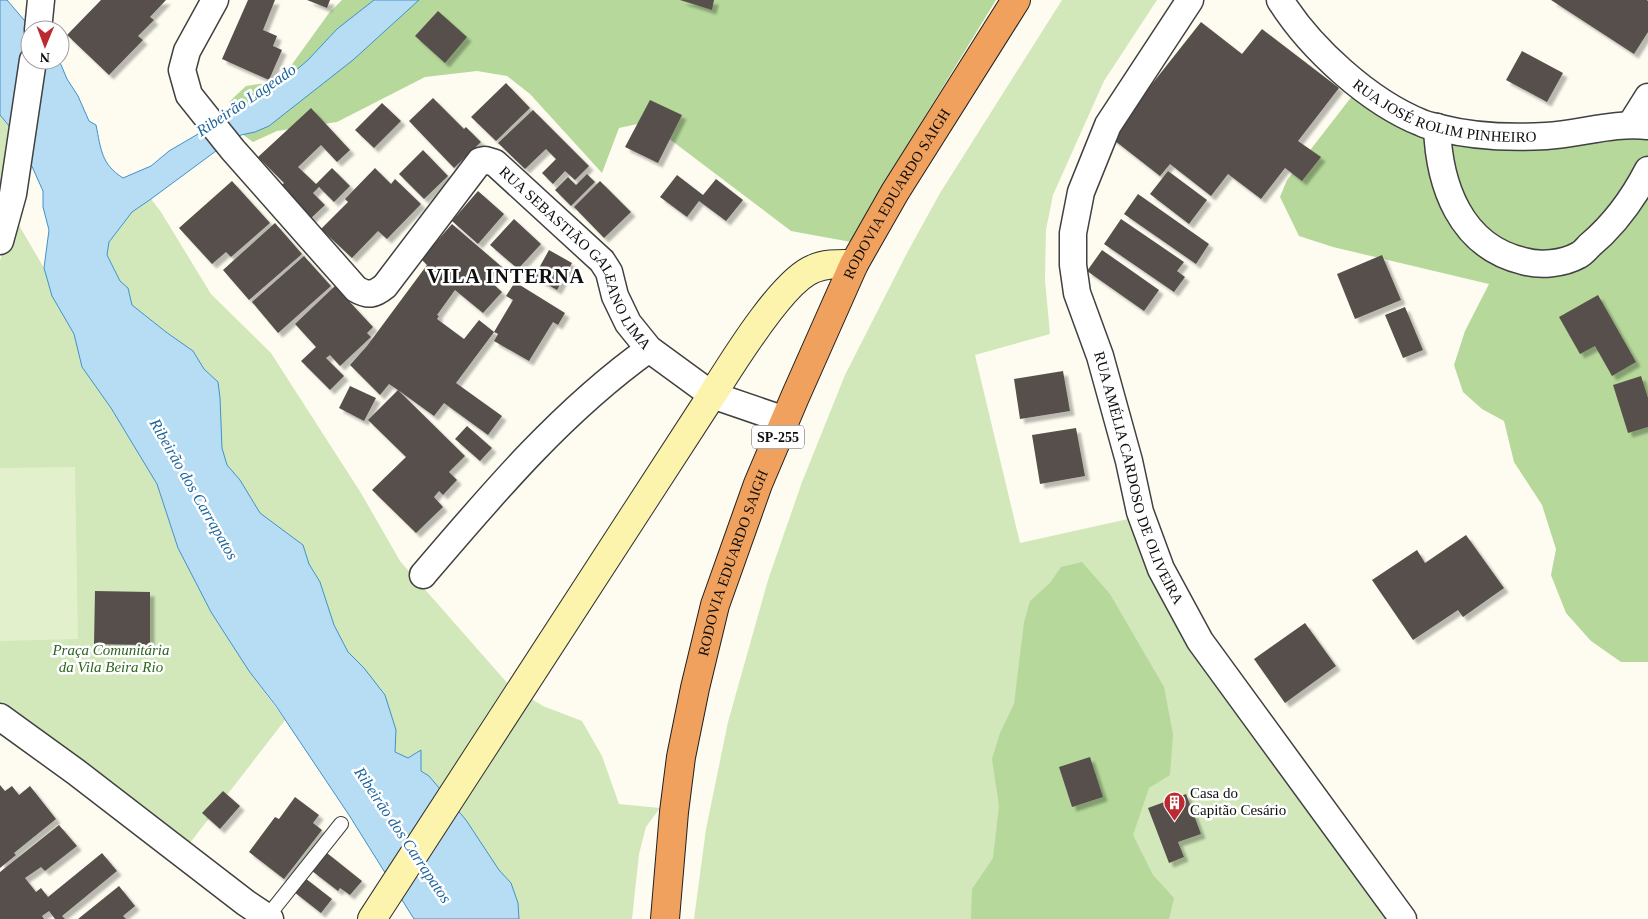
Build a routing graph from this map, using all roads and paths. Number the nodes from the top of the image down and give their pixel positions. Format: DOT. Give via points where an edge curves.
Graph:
graph roads {
  1 [pos="215,0"];
  2 [pos="1016,0"];
  3 [pos="1190,0"];
  4 [pos="1280,0"];
  5 [pos="32,70"];
  6 [pos="1648,97"];
  7 [pos="1640,125"];
  8 [pos="1438,127"];
  9 [pos="1648,170"];
  10 [pos="0,240"];
  11 [pos="854,264"];
  12 [pos="649,349"];
  13 [pos="712,395"];
  14 [pos="785,420"];
  15 [pos="423,575"];
  16 [pos="0,717"];
  17 [pos="341,824"];
  18 [pos="240,911"];
  19 [pos="268,918"];
  20 [pos="372,919"];
  21 [pos="665,919"];
  22 [pos="1403,919"];
  1 -- 12 [label="street, RUA SEBASTIÃO GALEANO LIMA" via="187,51 182,70 189,95 356,290 375,294 385,286 480,161 490,160 602,261 628,323"];
  2 -- 11 [label="highway, RODOVIA EDUARDO SAIGH / SP-255" via="895,192"];
  3 -- 22 [label="street, RUA AMÉLIA CARDOSO DE OLIVEIRA" via="1108,125 1081,192 1073,233 1072,265 1077,293 1100,356 1140,512 1161,568 1200,641"];
  4 -- 8 [label="street, RUA JOSÉ ROLIM PINHEIRO" via="1348,78 1422,124"];
  5 -- 10 [label="street" via="13,194"];
  6 -- 7 [label="street"];
  7 -- 8 [label="street, RUA JOSÉ ROLIM PINHEIRO" via="1547,136 1458,133"];
  8 -- 9 [label="street" via="1445,184 1458,214 1493,249 1530,263 1556,263 1578,255 1624,210"];
  11 -- 13 [label="street" via="827,264 810,269 795,281 764,318"];
  11 -- 14 [label="highway, RODOVIA EDUARDO SAIGH / SP-255"];
  12 -- 13 [label="street, RUA SEBASTIÃO GALEANO LIMA"];
  12 -- 15 [label="street" via="582,403 489,498"];
  13 -- 14 [label="street, RUA SEBASTIÃO GALEANO LIMA"];
  13 -- 20 [label="street"];
  14 -- 21 [label="highway, RODOVIA EDUARDO SAIGH / SP-255" via="752,500 715,605 681,757"];
  16 -- 18 [label="street" via="76,772"];
  17 -- 19 [label="lane"];
  18 -- 19 [label="street"];
}
